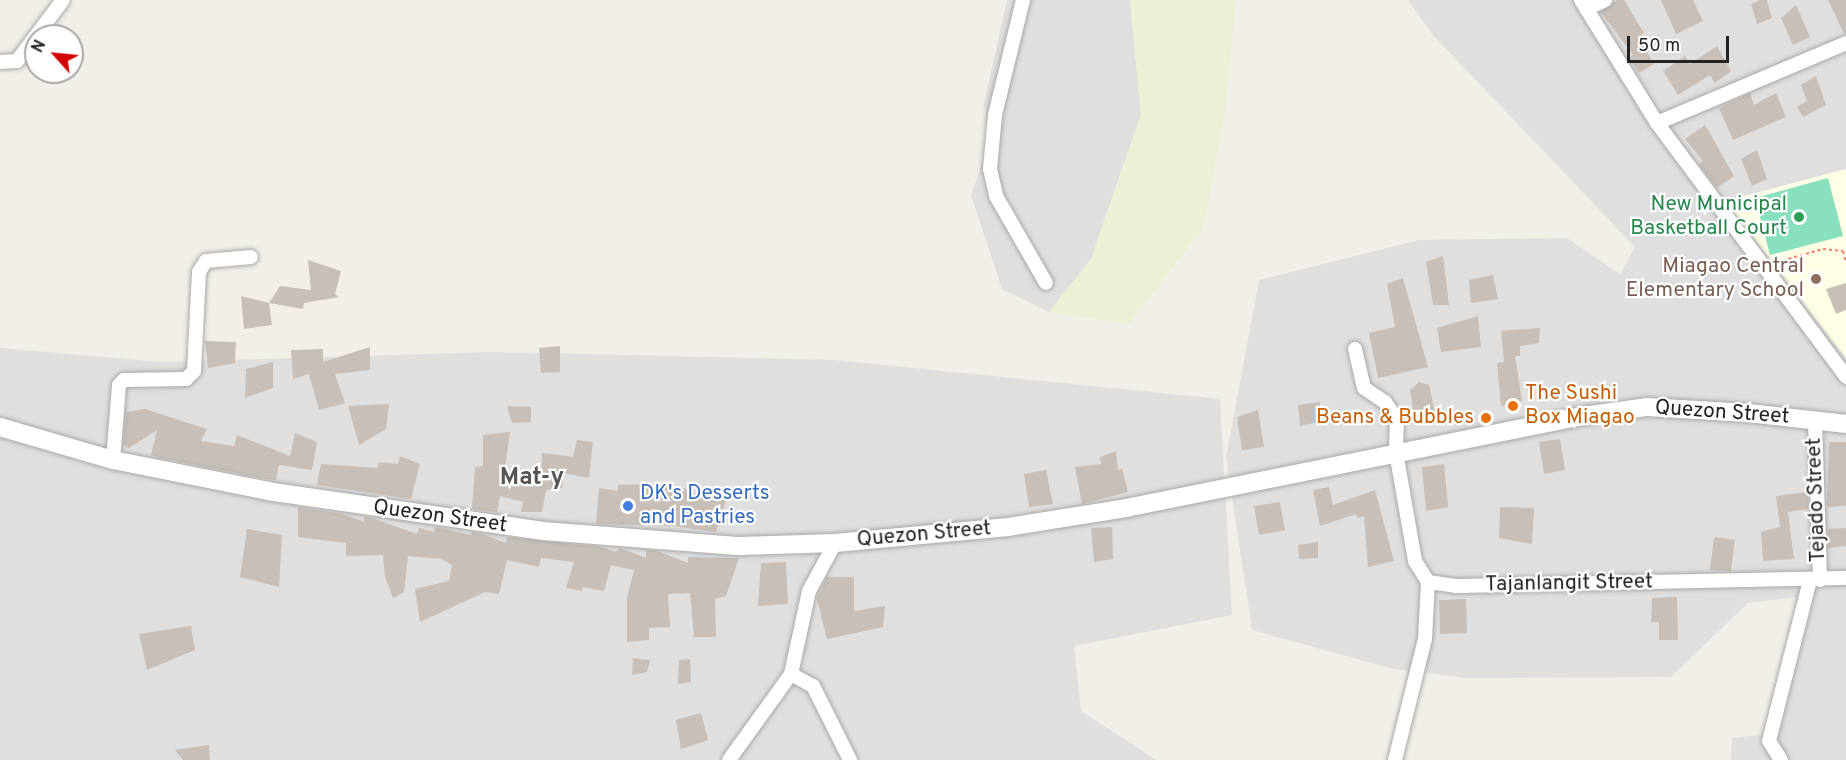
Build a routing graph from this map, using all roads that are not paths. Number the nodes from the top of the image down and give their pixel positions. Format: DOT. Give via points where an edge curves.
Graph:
graph roads {
  1 [pos="63,0"];
  2 [pos="1023,0"];
  3 [pos="1605,0"];
  4 [pos="1584,4"];
  5 [pos="1846,43"];
  6 [pos="0,62"];
  7 [pos="1657,123"];
  8 [pos="250,257"];
  9 [pos="1046,283"];
  10 [pos="1355,349"];
  11 [pos="1846,377"];
  12 [pos="1815,420"];
  13 [pos="1846,424"];
  14 [pos="0,428"];
  15 [pos="1396,452"];
  16 [pos="113,460"];
  17 [pos="835,543"];
  18 [pos="1846,578"];
  19 [pos="1815,580"];
  20 [pos="1428,582"];
  21 [pos="791,674"];
  22 [pos="729,760"];
  23 [pos="850,760"];
  24 [pos="1395,760"];
  25 [pos="1781,760"];
  1 -- 6 [label="street" via="17,61"];
  2 -- 9 [label="street" via="996,115 990,169 996,196"];
  3 -- 4 [label="street"];
  4 -- 7 [label="street"];
  5 -- 7 [label="street"];
  7 -- 11 [label="street"];
  8 -- 16 [label="street" via="206,261 200,272 195,371 186,378 124,380 119,385"];
  10 -- 15 [label="street" via="1364,388 1385,402 1397,420"];
  12 -- 13 [label="street, Quezon Street"];
  12 -- 15 [label="street, Quezon Street" via="1647,407"];
  12 -- 19 [label="street, Tejado Street"];
  14 -- 16 [label="street, Quezon Street"];
  15 -- 17 [label="street, Quezon Street" via="1103,512 1008,527"];
  15 -- 20 [label="street" via="1415,561"];
  16 -- 17 [label="street, Quezon Street" via="273,492 532,530 740,546"];
  17 -- 21 [label="street" via="809,591"];
  18 -- 19 [label="street, Tajanlangit Street"];
  19 -- 20 [label="street, Tajanlangit Street" via="1456,586"];
  19 -- 25 [label="street, Tejado Street" via="1770,741"];
  20 -- 24 [label="street" via="1425,639"];
  21 -- 22 [label="street"];
  21 -- 23 [label="street" via="813,686"];
}
